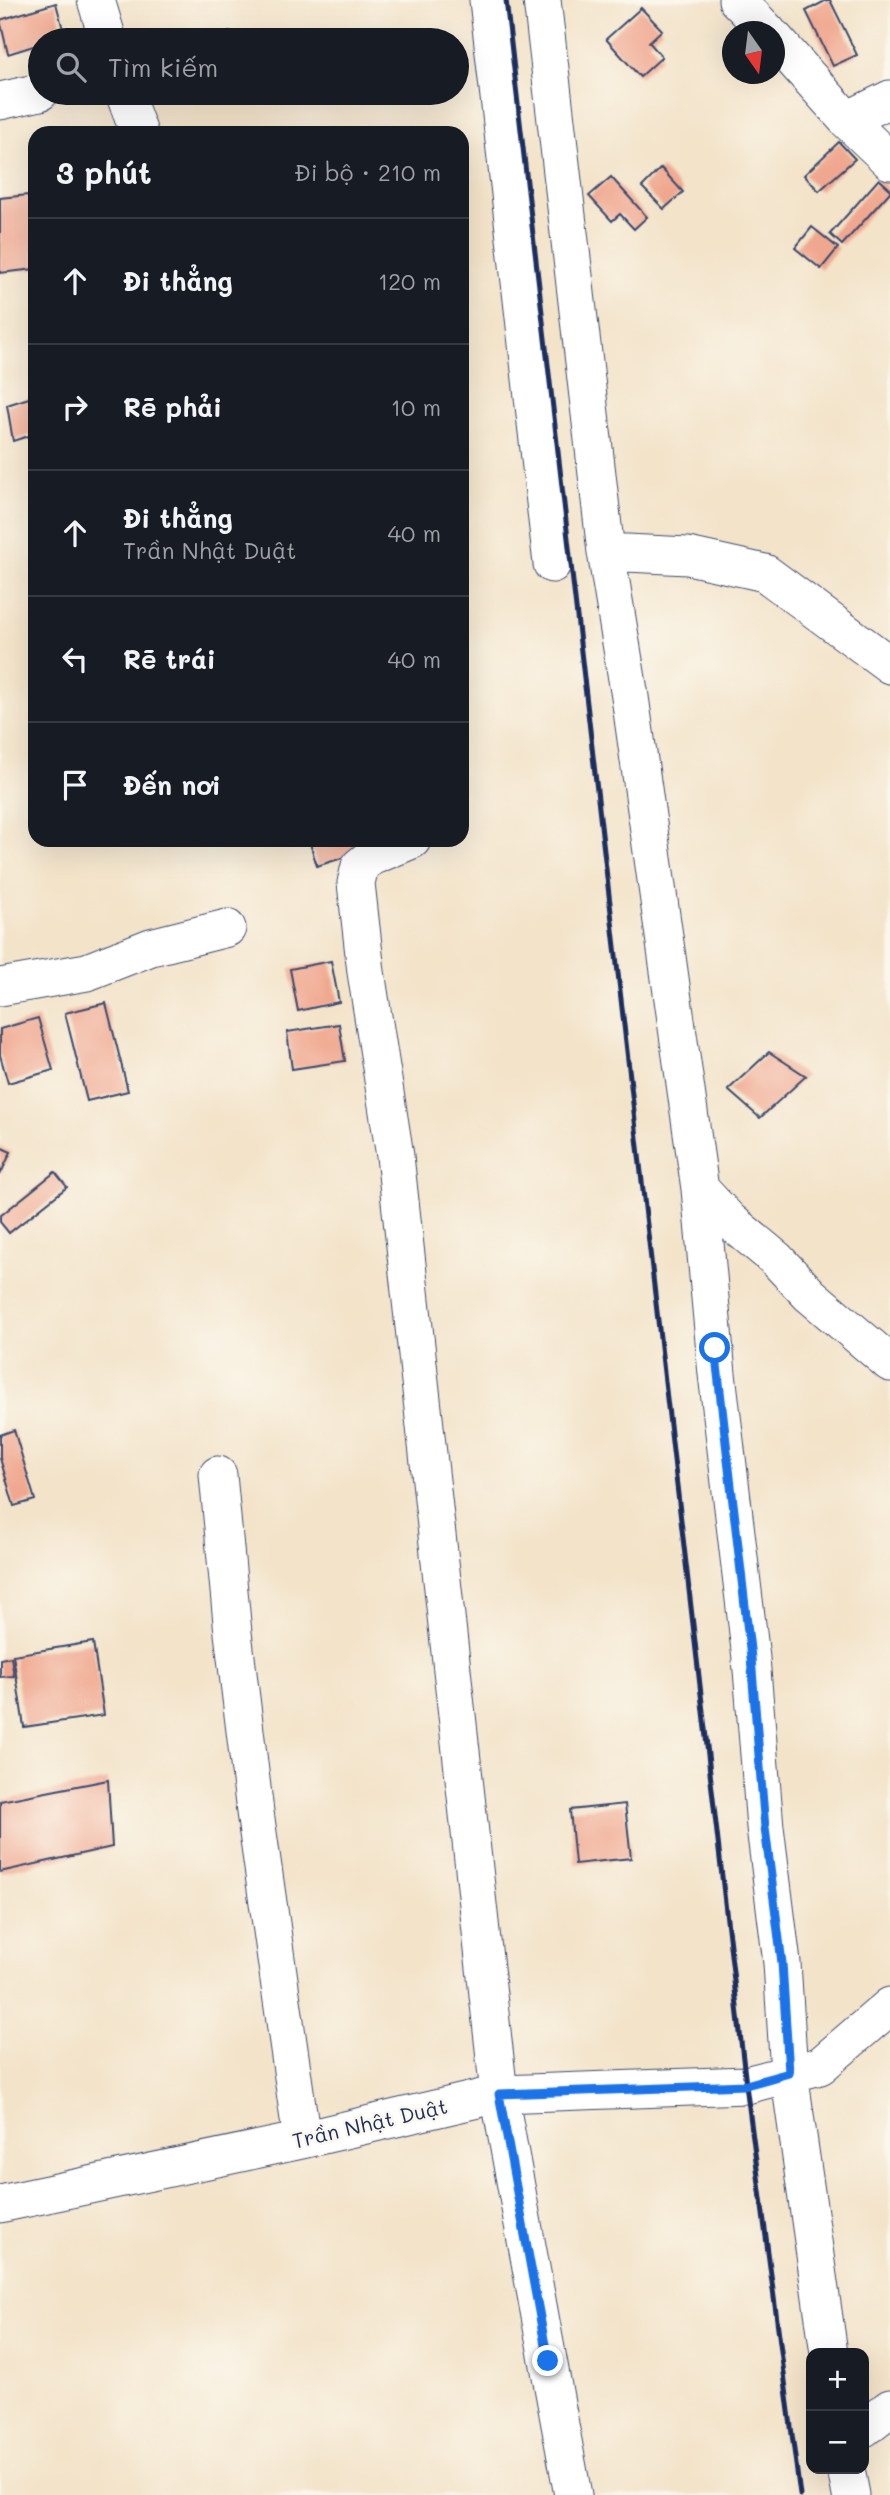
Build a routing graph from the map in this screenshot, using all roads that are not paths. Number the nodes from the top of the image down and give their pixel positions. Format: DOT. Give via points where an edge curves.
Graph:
graph roads {
  1 [pos="96,0"];
  2 [pos="488,0"];
  3 [pos="542,0"];
  4 [pos="737,0"];
  5 [pos="757,21"];
  6 [pos="104,28"];
  7 [pos="785,48"];
  8 [pos="28,95"];
  9 [pos="890,99"];
  10 [pos="0,101"];
  11 [pos="128,105"];
  12 [pos="848,120"];
  13 [pos="136,126"];
  14 [pos="890,161"];
  15 [pos="606,552"];
  16 [pos="552,564"];
  17 [pos="890,665"];
  18 [pos="394,847"];
  19 [pos="228,928"];
  20 [pos="0,988"];
  21 [pos="700,1189"];
  22 [pos="890,1363"];
  23 [pos="218,1475"];
  24 [pos="890,2006"];
  25 [pos="789,2073"];
  26 [pos="499,2094"];
  27 [pos="302,2140"];
  28 [pos="0,2204"];
  29 [pos="828,2348"];
  30 [pos="890,2408"];
  31 [pos="869,2424"];
  32 [pos="847,2474"];
  33 [pos="573,2495"];
  34 [pos="851,2495"];
  1 -- 6 [label="street"];
  2 -- 16 [label="street"];
  3 -- 15 [label="street"];
  4 -- 5 [label="street"];
  7 -- 12 [label="street"];
  8 -- 10 [label="street"];
  9 -- 12 [label="street"];
  11 -- 13 [label="street"];
  12 -- 14 [label="street"];
  15 -- 17 [label="street" via="688,556 765,573"];
  15 -- 21 [label="street"];
  18 -- 26 [label="street" via="360,866 356,883 395,1156"];
  19 -- 20 [label="street" via="151,947 87,972"];
  21 -- 22 [label="street" via="810,1295"];
  21 -- 25 [label="street" via="782,1963"];
  23 -- 27 [label="street" via="253,1799"];
  24 -- 25 [label="street, Trần Nhật Duật" via="820,2066"];
  25 -- 26 [label="street, Trần Nhật Duật" via="746,2085"];
  25 -- 29 [label="street"];
  26 -- 27 [label="street, Trần Nhật Duật"];
  26 -- 33 [label="street"];
  27 -- 28 [label="street, Trần Nhật Duật"];
  30 -- 31 [label="street"];
  32 -- 34 [label="street"];
}
